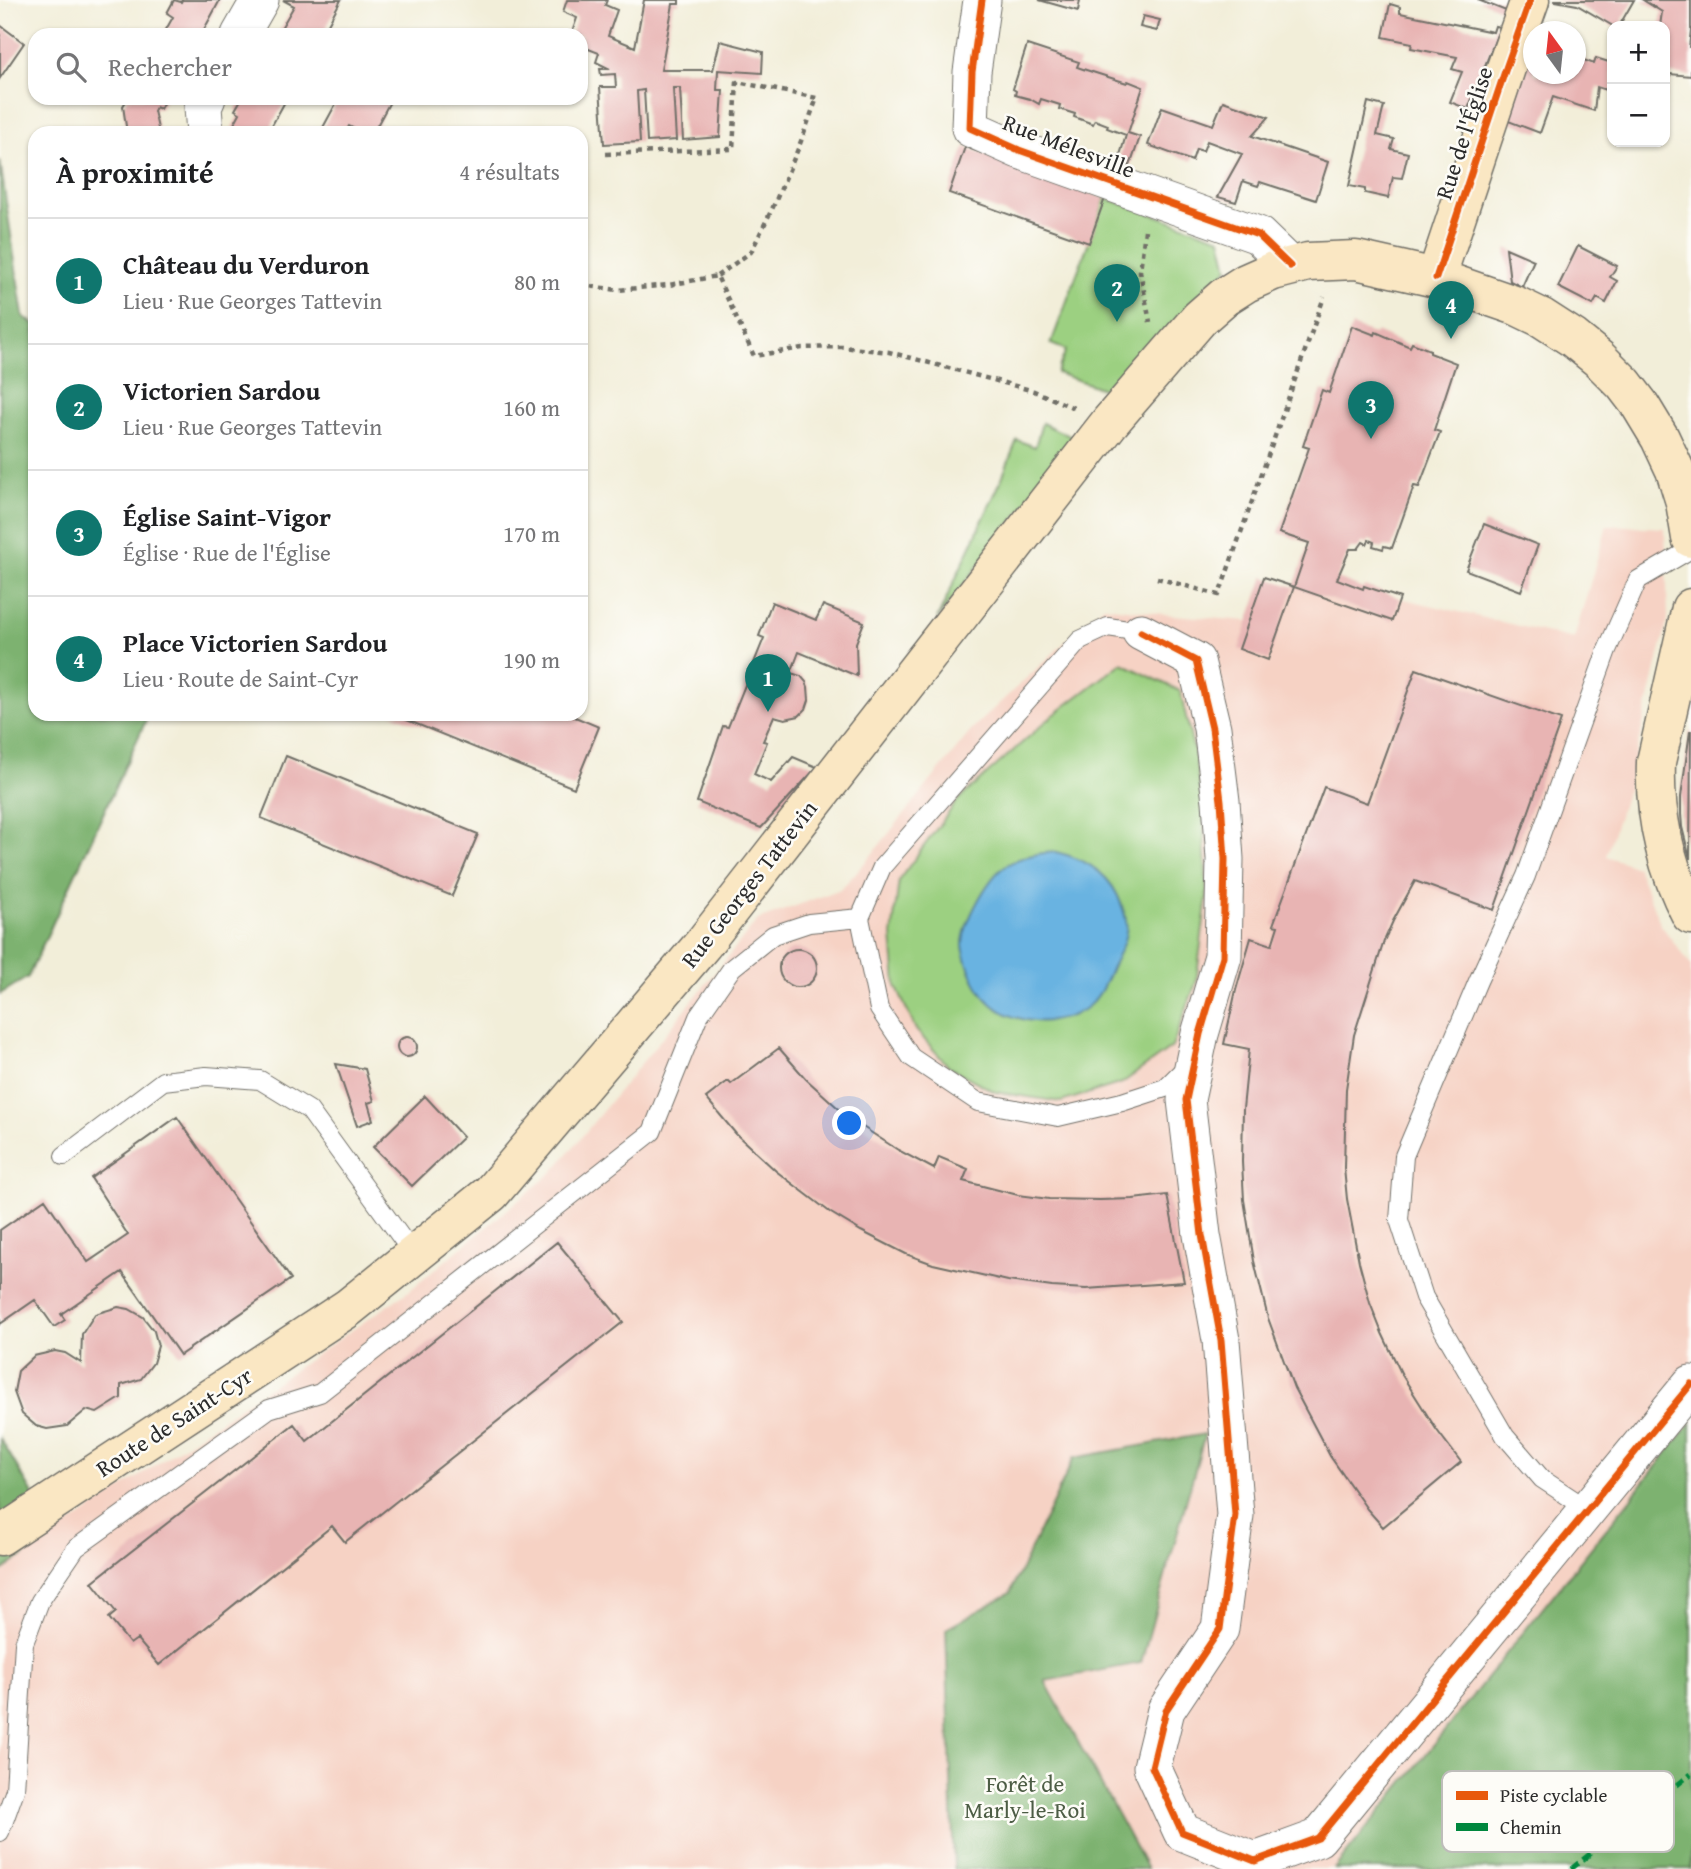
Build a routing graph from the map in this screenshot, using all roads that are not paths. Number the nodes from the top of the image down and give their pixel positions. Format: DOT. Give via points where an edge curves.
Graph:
graph roads {
  1 [pos="260,0"];
  2 [pos="982,0"];
  3 [pos="1530,0"];
  4 [pos="244,28"];
  5 [pos="204,105"];
  6 [pos="204,126"];
  7 [pos="1290,266"];
  8 [pos="1436,278"];
  9 [pos="1691,538"];
  10 [pos="1691,549"];
  11 [pos="1691,608"];
  12 [pos="1141,632"];
  13 [pos="1691,915"];
  14 [pos="860,918"];
  15 [pos="1195,1059"];
  16 [pos="64,1156"];
  17 [pos="414,1255"];
  18 [pos="348,1308"];
  19 [pos="1691,1384"];
  20 [pos="1589,1510"];
  21 [pos="0,1536"];
  22 [pos="0,1832"];
  1 -- 4 [label="street"];
  2 -- 7 [label="street, Rue Mélesville" via="970,128 1151,213 1258,235"];
  3 -- 8 [label="main road, Rue de l'Église"];
  5 -- 6 [label="street"];
  7 -- 8 [label="main road, Rue Georges Tattevin" via="1338,260 1371,262"];
  7 -- 17 [label="main road, Rue Georges Tattevin" via="1224,297 1200,318 1110,422 703,944 491,1193"];
  8 -- 9 [label="main road" via="1542,318 1608,367 1640,405 1660,439 1675,470"];
  10 -- 20 [label="lane" via="1638,579 1607,650 1526,876 1404,1156 1399,1220 1424,1297 1506,1436 1542,1479"];
  11 -- 13 [label="main road" via="1655,784 1663,845"];
  12 -- 14 [label="lane" via="1108,627 1080,640 882,867"];
  12 -- 15 [label="street" via="1196,661 1212,728 1224,859 1223,956"];
  14 -- 15 [label="lane" via="879,1009 911,1057 978,1102 1058,1117 1165,1088"];
  14 -- 22 [label="lane" via="809,923 773,935 732,968 698,1017 652,1132 320,1393 270,1409 76,1548 40,1601 24,1643 15,1790"];
  15 -- 20 [label="street" via="1186,1100 1220,1340 1235,1516 1220,1629 1166,1710 1152,1767 1182,1832 1255,1861 1318,1838"];
  16 -- 17 [label="lane" via="163,1081 206,1076 260,1080 309,1110"];
  17 -- 18 [label="main road, Rue Georges Tattevin"];
  18 -- 21 [label="main road, Route de Saint-Cyr"];
  19 -- 20 [label="street"];
}
